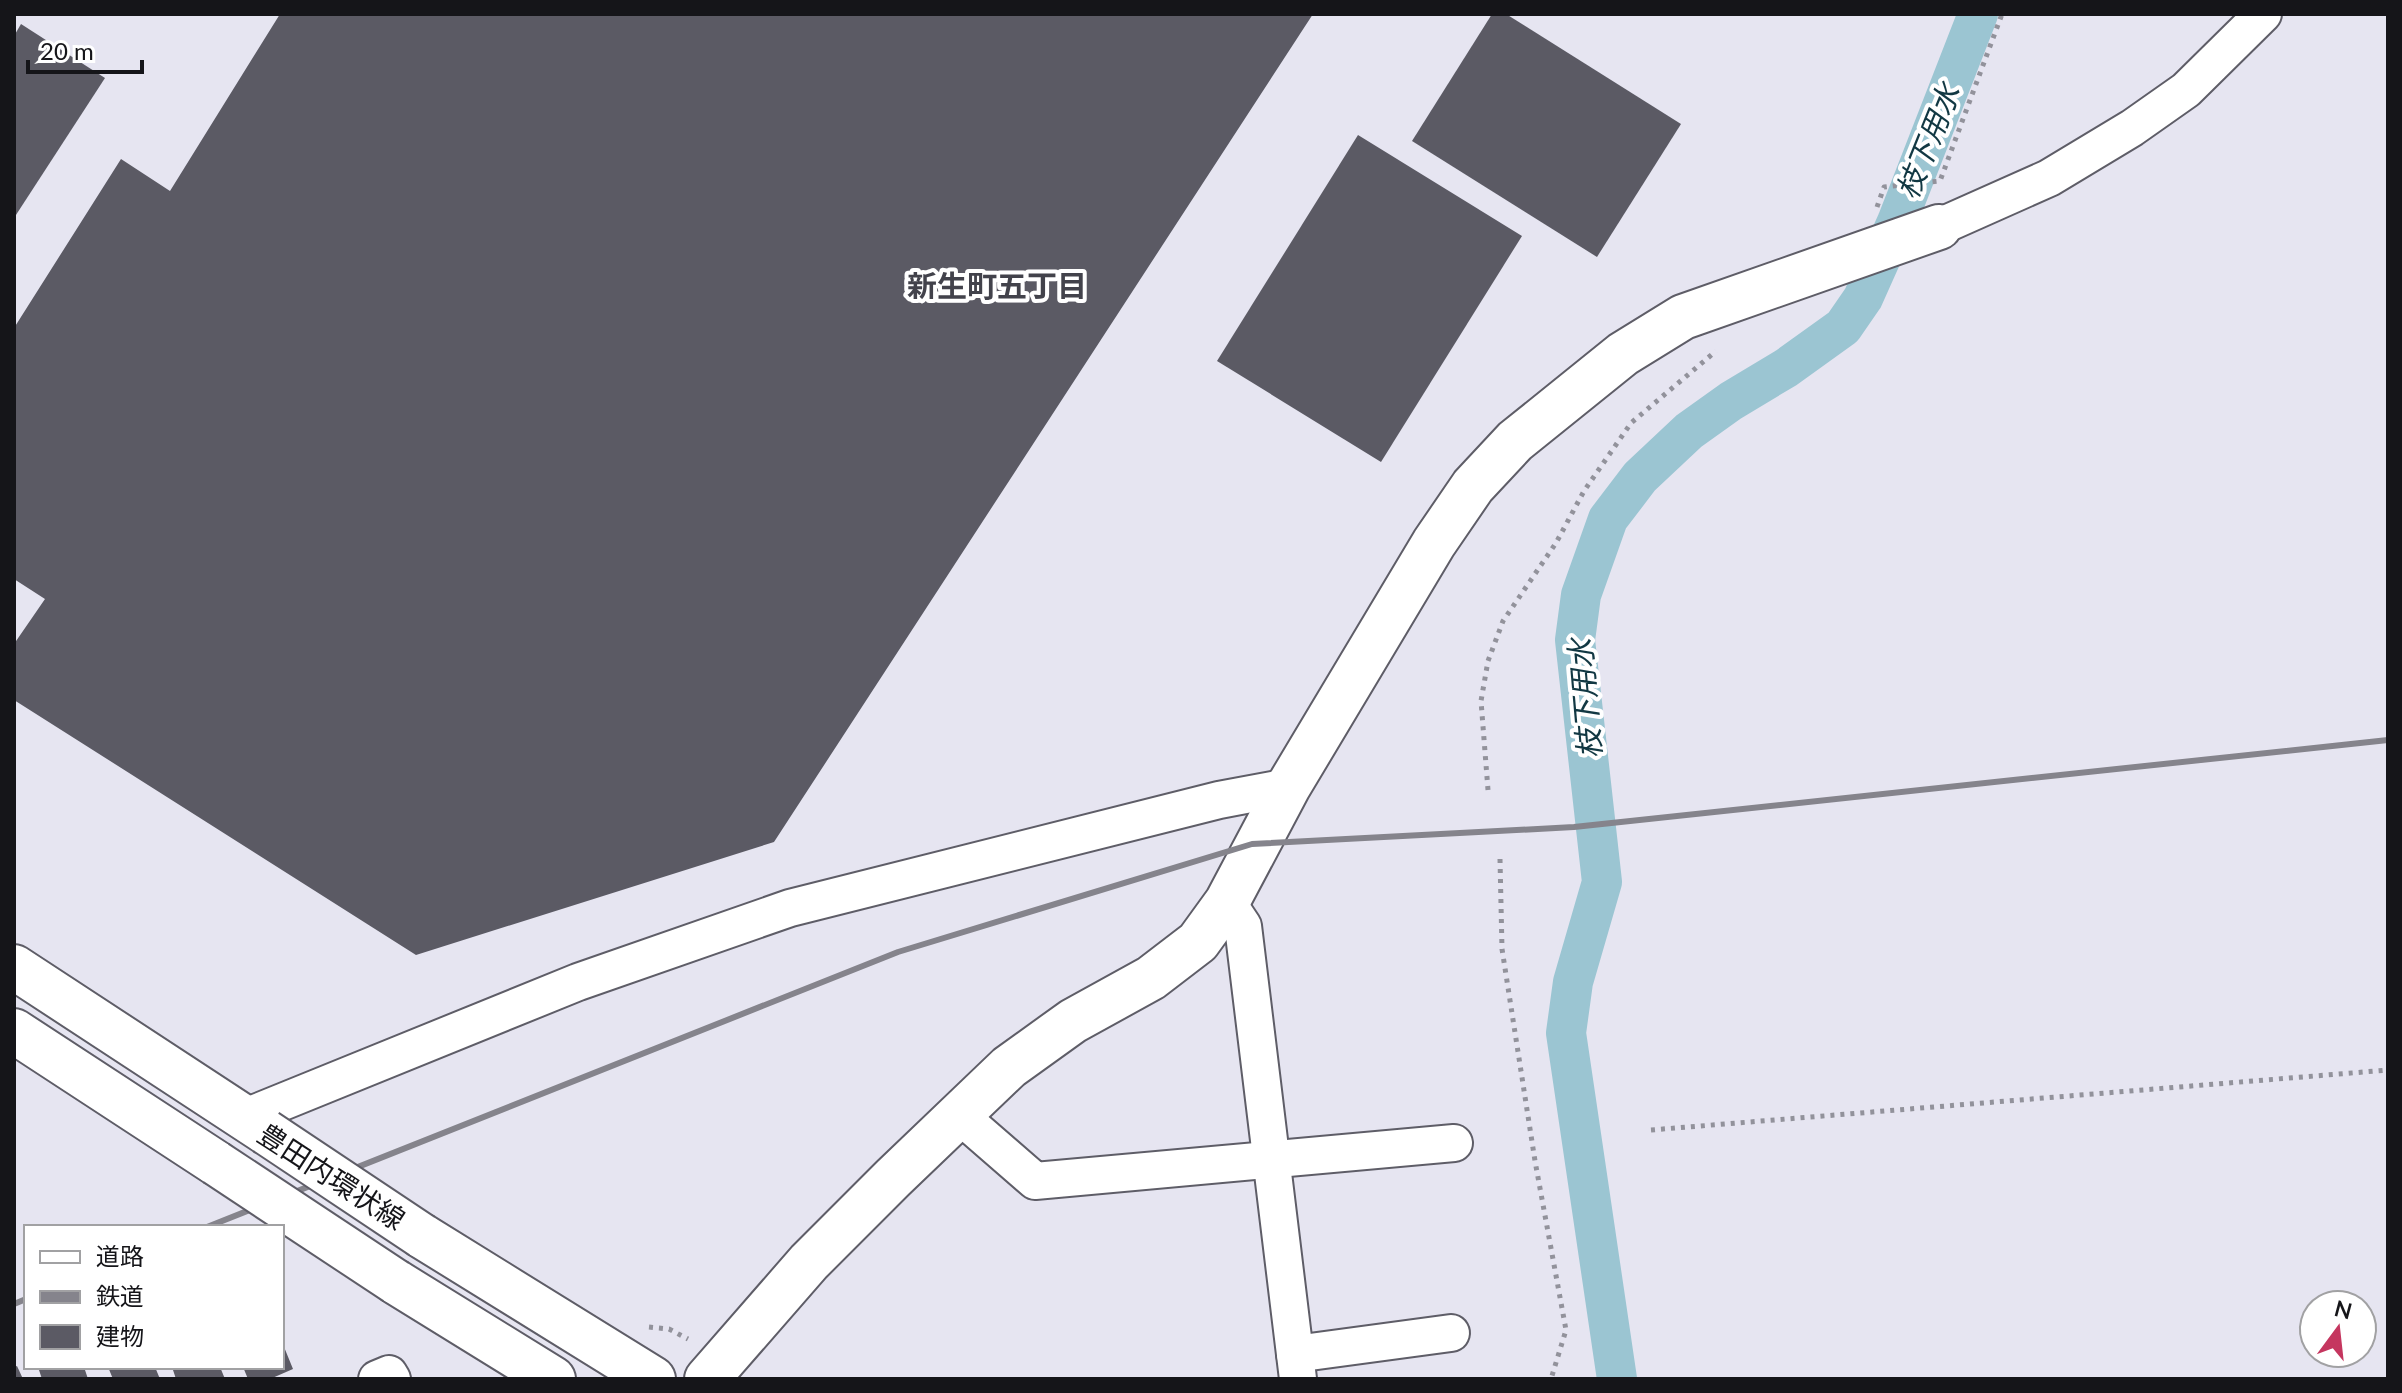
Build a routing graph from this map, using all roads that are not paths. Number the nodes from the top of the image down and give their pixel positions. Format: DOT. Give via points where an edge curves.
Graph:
graph roads {
  1 [pos="2263,14"];
  2 [pos="1928,231"];
  3 [pos="1288,787"];
  4 [pos="1227,902"];
  5 [pos="14,967"];
  6 [pos="14,1031"];
  7 [pos="959,1115"];
  8 [pos="255,1125"];
  9 [pos="1454,1143"];
  10 [pos="1272,1159"];
  11 [pos="1451,1333"];
  12 [pos="1297,1366"];
  13 [pos="377,1379"];
  14 [pos="392,1379"];
  15 [pos="553,1379"];
  16 [pos="653,1379"];
  17 [pos="707,1379"];
  1 -- 2 [label="street" via="2186,90 2132,128 2049,178"];
  2 -- 3 [label="street" via="1683,317 1623,354 1515,441 1473,486 1434,543"];
  3 -- 4 [label="street"];
  3 -- 8 [label="street" via="790,908 578,982"];
  4 -- 7 [label="street" via="1198,942 1151,978 1073,1021 1009,1067"];
  4 -- 10 [label="street" via="1243,926"];
  5 -- 8 [label="street, 豊田内環状線"];
  6 -- 15 [label="street, 豊田内環状線, bridge"];
  7 -- 10 [label="street" via="1035,1181"];
  7 -- 17 [label="street" via="809,1262"];
  8 -- 16 [label="street, 豊田内環状線, bridge"];
  9 -- 10 [label="street"];
  10 -- 12 [label="street"];
  11 -- 12 [label="street"];
  13 -- 14 [label="street" via="389,1374"];
}
